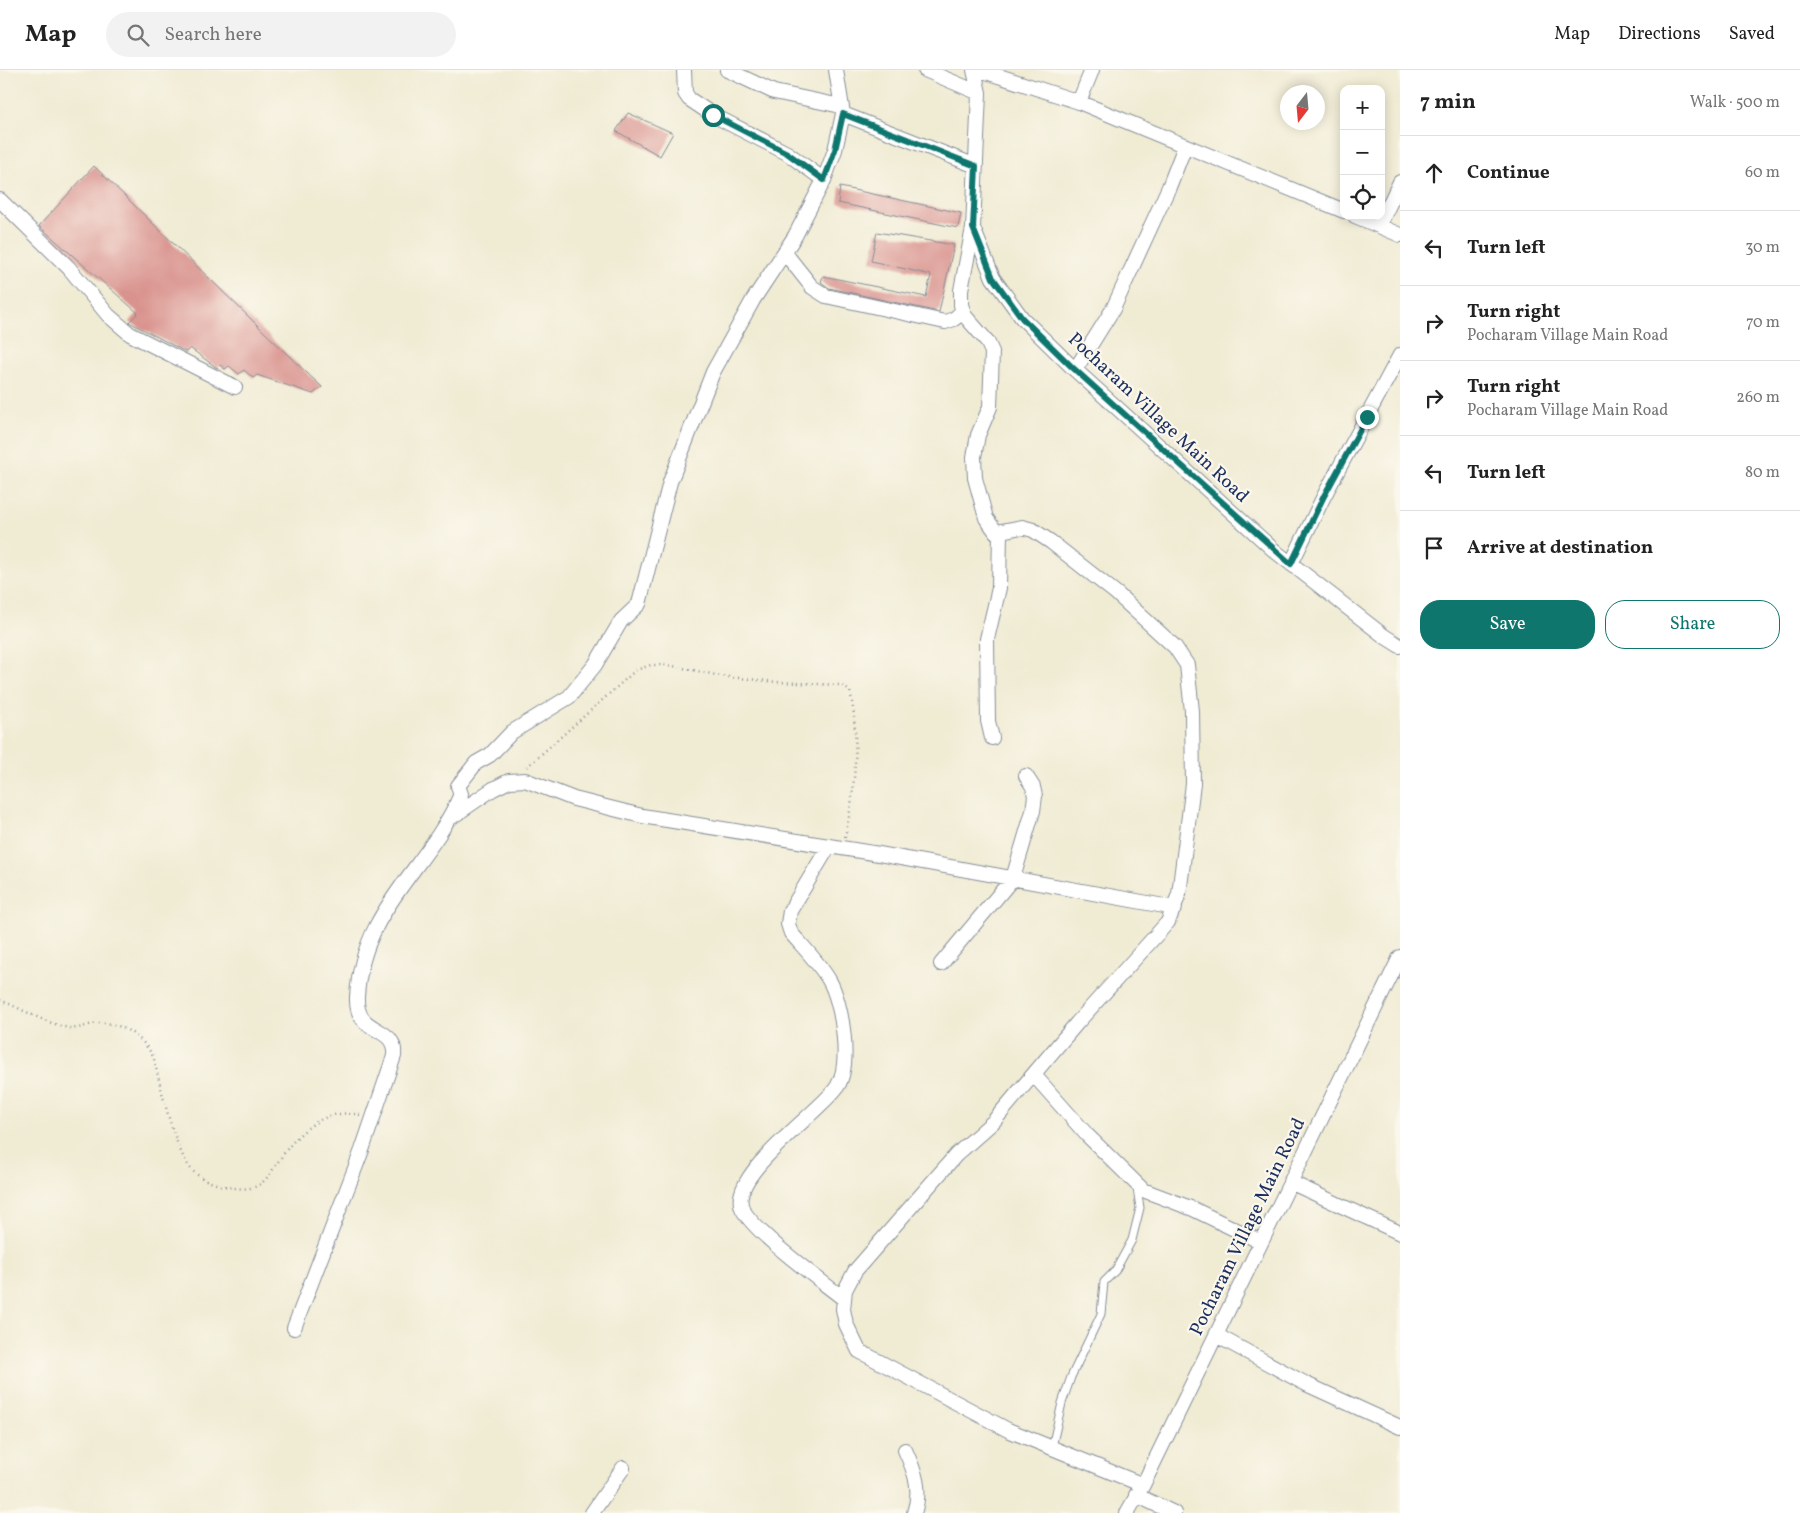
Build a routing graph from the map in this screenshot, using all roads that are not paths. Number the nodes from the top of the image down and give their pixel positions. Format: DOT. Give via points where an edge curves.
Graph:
graph roads {
  1 [pos="684,70"];
  2 [pos="727,70"];
  3 [pos="836,70"];
  4 [pos="925,70"];
  5 [pos="974,70"];
  6 [pos="980,70"];
  7 [pos="1092,70"];
  8 [pos="979,93"];
  9 [pos="1080,102"];
  10 [pos="842,110"];
  11 [pos="1185,146"];
  12 [pos="976,166"];
  13 [pos="824,180"];
  14 [pos="1400,182"];
  15 [pos="0,200"];
  16 [pos="1340,209"];
  17 [pos="1365,220"];
  18 [pos="1379,226"];
  19 [pos="973,228"];
  20 [pos="1400,235"];
  21 [pos="785,253"];
  22 [pos="963,311"];
  23 [pos="1400,356"];
  24 [pos="1075,370"];
  25 [pos="235,387"];
  26 [pos="1000,532"];
  27 [pos="1291,564"];
  28 [pos="1400,646"];
  29 [pos="992,738"];
  30 [pos="1026,776"];
  31 [pos="450,818"];
  32 [pos="829,846"];
  33 [pos="1013,878"];
  34 [pos="1175,908"];
  35 [pos="1400,957"];
  36 [pos="941,964"];
  37 [pos="1034,1075"];
  38 [pos="1290,1182"];
  39 [pos="1137,1185"];
  40 [pos="1400,1233"];
  41 [pos="1262,1242"];
  42 [pos="844,1299"];
  43 [pos="294,1328"];
  44 [pos="1216,1335"];
  45 [pos="1400,1427"];
  46 [pos="1052,1447"];
  47 [pos="905,1450"];
  48 [pos="623,1468"];
  49 [pos="1139,1490"];
  50 [pos="592,1513"];
  51 [pos="914,1513"];
  52 [pos="1127,1513"];
  53 [pos="1174,1513"];
  1 -- 13 [label="street" via="685,93 690,99 713,115 787,153"];
  2 -- 10 [label="street" via="774,92"];
  3 -- 10 [label="street"];
  4 -- 8 [label="street"];
  5 -- 8 [label="street, Pocharam Village Main Road"];
  6 -- 9 [label="street"];
  7 -- 9 [label="street"];
  8 -- 12 [label="street, Pocharam Village Main Road"];
  9 -- 11 [label="street"];
  10 -- 12 [label="street"];
  10 -- 13 [label="street" via="835,150"];
  11 -- 16 [label="street"];
  11 -- 24 [label="street" via="1113,308"];
  12 -- 19 [label="street, Pocharam Village Main Road"];
  13 -- 21 [label="street"];
  14 -- 18 [label="street"];
  15 -- 25 [label="street" via="69,268 108,316 130,334"];
  17 -- 18 [label="street"];
  18 -- 20 [label="street"];
  19 -- 22 [label="street" via="961,290"];
  19 -- 24 [label="street, Pocharam Village Main Road" via="993,278 1022,318"];
  21 -- 22 [label="street" via="812,287 826,296 945,322 954,320"];
  21 -- 31 [label="street" via="753,300 713,372 670,482 639,604 621,621 596,665 569,696 512,732 490,755 476,763 458,786 461,794"];
  22 -- 26 [label="street" via="992,352 990,407 978,435 974,464 986,518 993,529"];
  23 -- 27 [label="street"];
  24 -- 27 [label="street, Pocharam Village Main Road"];
  26 -- 29 [label="street" via="999,588 987,639 988,721"];
  26 -- 34 [label="street" via="1022,526 1051,542 1116,593 1175,647 1188,665 1193,784 1185,860"];
  27 -- 28 [label="street, Pocharam Village Main Road"];
  30 -- 33 [label="street" via="1035,796"];
  31 -- 32 [label="street" via="493,789 509,781 525,780 574,798 642,816"];
  31 -- 43 [label="street" via="391,899 374,930 361,965 357,1004 361,1017 366,1024 391,1039 395,1045 394,1056 374,1118"];
  32 -- 33 [label="street"];
  32 -- 42 [label="street" via="790,911 788,924 791,933 829,980 834,992 845,1052 843,1073 837,1087 784,1137 742,1186 741,1207 754,1225"];
  33 -- 34 [label="street"];
  33 -- 36 [label="street"];
  34 -- 37 [label="street" via="1168,922"];
  35 -- 38 [label="street, Pocharam Village Main Road"];
  37 -- 39 [label="street"];
  37 -- 42 [label="street" via="894,1224 855,1271"];
  38 -- 40 [label="street"];
  38 -- 41 [label="street, Pocharam Village Main Road"];
  39 -- 41 [label="street"];
  39 -- 46 [label="lane" via="1140,1208 1132,1240 1115,1271 1104,1282 1101,1314 1071,1377"];
  41 -- 44 [label="street, Pocharam Village Main Road"];
  42 -- 46 [label="street" via="846,1324 860,1351 1008,1430"];
  44 -- 45 [label="street" via="1306,1384"];
  44 -- 49 [label="street, Pocharam Village Main Road"];
  46 -- 49 [label="street"];
  47 -- 51 [label="street" via="919,1489"];
  48 -- 50 [label="street"];
  49 -- 52 [label="street, Pocharam Village Main Road"];
  49 -- 53 [label="street"];
}
